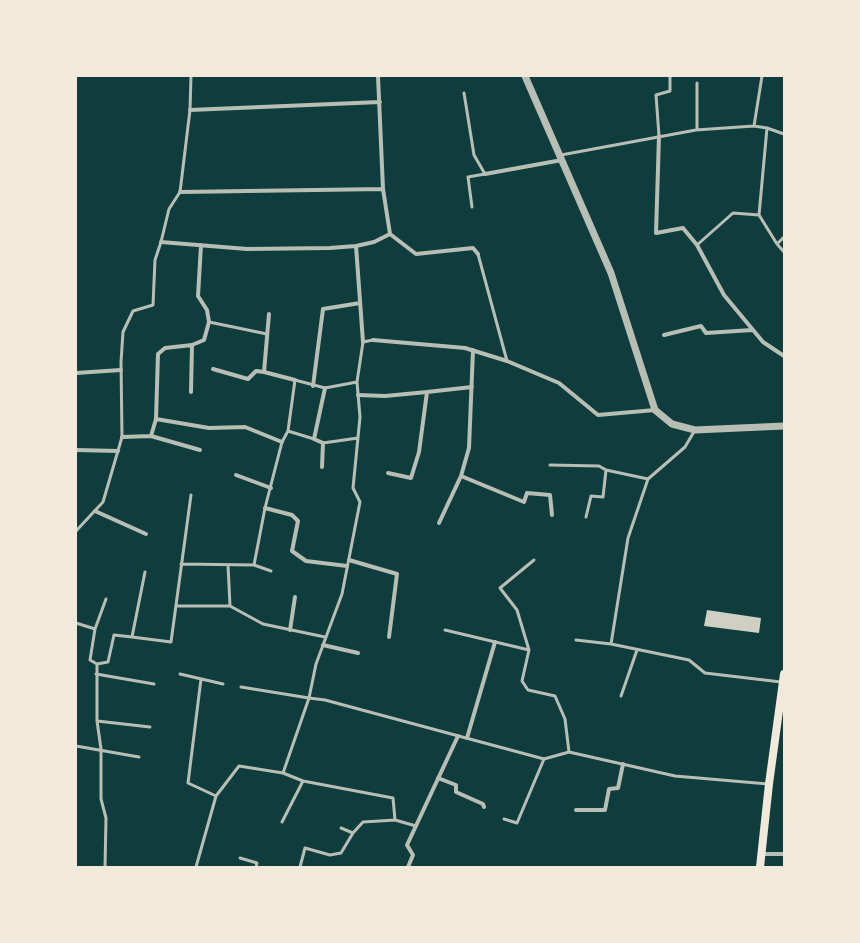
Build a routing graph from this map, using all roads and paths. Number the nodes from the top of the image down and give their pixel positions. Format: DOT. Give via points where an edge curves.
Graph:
graph roads {
  1 [pos="191,76"];
  2 [pos="378,76"];
  3 [pos="525,76"];
  4 [pos="670,76"];
  5 [pos="762,76"];
  6 [pos="697,83"];
  7 [pos="464,93"];
  8 [pos="380,102"];
  9 [pos="190,110"];
  10 [pos="754,126"];
  11 [pos="767,128"];
  12 [pos="697,130"];
  13 [pos="784,134"];
  14 [pos="659,136"];
  15 [pos="562,158"];
  16 [pos="485,174"];
  17 [pos="383,189"];
  18 [pos="180,192"];
  19 [pos="472,207"];
  20 [pos="759,215"];
  21 [pos="390,234"];
  22 [pos="784,237"];
  23 [pos="161,242"];
  24 [pos="777,244"];
  25 [pos="201,245"];
  26 [pos="697,245"];
  27 [pos="356,246"];
  28 [pos="784,252"];
  29 [pos="478,254"];
  30 [pos="360,303"];
  31 [pos="269,314"];
  32 [pos="209,322"];
  33 [pos="752,330"];
  34 [pos="267,334"];
  35 [pos="664,335"];
  36 [pos="373,340"];
  37 [pos="363,342"];
  38 [pos="192,345"];
  39 [pos="473,350"];
  40 [pos="784,356"];
  41 [pos="506,361"];
  42 [pos="213,369"];
  43 [pos="121,370"];
  44 [pos="76,372"];
  45 [pos="264,372"];
  46 [pos="295,380"];
  47 [pos="357,382"];
  48 [pos="313,386"];
  49 [pos="472,387"];
  50 [pos="325,388"];
  51 [pos="191,392"];
  52 [pos="427,392"];
  53 [pos="358,395"];
  54 [pos="655,410"];
  55 [pos="156,418"];
  56 [pos="784,426"];
  57 [pos="695,430"];
  58 [pos="288,431"];
  59 [pos="151,436"];
  60 [pos="122,437"];
  61 [pos="358,438"];
  62 [pos="314,439"];
  63 [pos="282,442"];
  64 [pos="323,443"];
  65 [pos="76,450"];
  66 [pos="200,450"];
  67 [pos="118,451"];
  68 [pos="550,465"];
  69 [pos="322,467"];
  70 [pos="606,470"];
  71 [pos="388,473"];
  72 [pos="236,475"];
  73 [pos="462,476"];
  74 [pos="648,479"];
  75 [pos="271,488"];
  76 [pos="191,496"];
  77 [pos="265,508"];
  78 [pos="95,511"];
  79 [pos="552,515"];
  80 [pos="586,517"];
  81 [pos="439,523"];
  82 [pos="76,531"];
  83 [pos="146,534"];
  84 [pos="349,560"];
  85 [pos="534,560"];
  86 [pos="181,564"];
  87 [pos="228,565"];
  88 [pos="254,565"];
  89 [pos="348,566"];
  90 [pos="271,571"];
  91 [pos="145,572"];
  92 [pos="295,597"];
  93 [pos="106,598"];
  94 [pos="177,606"];
  95 [pos="230,606"];
  96 [pos="76,623"];
  97 [pos="95,629"];
  98 [pos="290,630"];
  99 [pos="445,630"];
  100 [pos="132,637"];
  101 [pos="325,637"];
  102 [pos="389,637"];
  103 [pos="576,640"];
  104 [pos="495,642"];
  105 [pos="611,644"];
  106 [pos="322,645"];
  107 [pos="529,650"];
  108 [pos="637,650"];
  109 [pos="358,652"];
  110 [pos="97,664"];
  111 [pos="96,674"];
  112 [pos="180,674"];
  113 [pos="784,678"];
  114 [pos="201,679"];
  115 [pos="154,684"];
  116 [pos="223,684"];
  117 [pos="241,686"];
  118 [pos="621,696"];
  119 [pos="309,698"];
  120 [pos="97,721"];
  121 [pos="150,727"];
  122 [pos="458,736"];
  123 [pos="467,738"];
  124 [pos="76,746"];
  125 [pos="101,749"];
  126 [pos="568,752"];
  127 [pos="139,757"];
  128 [pos="544,759"];
  129 [pos="623,764"];
  130 [pos="284,773"];
  131 [pos="438,778"];
  132 [pos="303,781"];
  133 [pos="769,784"];
  134 [pos="216,796"];
  135 [pos="484,807"];
  136 [pos="576,810"];
  137 [pos="504,819"];
  138 [pos="395,820"];
  139 [pos="282,822"];
  140 [pos="416,826"];
  141 [pos="341,828"];
  142 [pos="353,833"];
  143 [pos="761,854"];
  144 [pos="784,854"];
  145 [pos="240,858"];
  146 [pos="105,867"];
  147 [pos="196,867"];
  148 [pos="256,867"];
  149 [pos="300,867"];
  150 [pos="408,867"];
  151 [pos="760,867"];
  1 -- 9 [label="lane"];
  2 -- 8 [label="street"];
  3 -- 15 [label="street"];
  4 -- 14 [label="lane" via="670,91 656,95"];
  5 -- 10 [label="lane"];
  6 -- 12 [label="lane"];
  7 -- 16 [label="lane" via="474,155"];
  8 -- 9 [label="street"];
  8 -- 17 [label="street"];
  9 -- 18 [label="lane"];
  10 -- 11 [label="lane"];
  10 -- 12 [label="lane"];
  11 -- 13 [label="lane"];
  11 -- 20 [label="lane"];
  12 -- 14 [label="lane"];
  14 -- 15 [label="lane"];
  14 -- 26 [label="street" via="656,233 682,228"];
  15 -- 16 [label="street"];
  15 -- 54 [label="street" via="611,273"];
  16 -- 19 [label="lane" via="468,177"];
  17 -- 18 [label="street"];
  17 -- 21 [label="street"];
  18 -- 23 [label="lane" via="169,209"];
  20 -- 24 [label="lane"];
  20 -- 26 [label="lane" via="733,213"];
  21 -- 27 [label="street" via="374,242"];
  21 -- 29 [label="street" via="416,254 473,248"];
  22 -- 24 [label="lane"];
  23 -- 25 [label="street"];
  23 -- 43 [label="lane" via="155,260 153,305 133,311 123,332"];
  24 -- 28 [label="lane"];
  25 -- 27 [label="street" via="247,249"];
  25 -- 32 [label="street" via="198,296 207,310"];
  26 -- 33 [label="street" via="724,295"];
  27 -- 30 [label="street"];
  29 -- 41 [label="lane"];
  30 -- 37 [label="street"];
  30 -- 48 [label="street" via="323,309"];
  31 -- 34 [label="street"];
  32 -- 34 [label="lane"];
  32 -- 38 [label="street" via="204,340"];
  33 -- 35 [label="street" via="706,333 701,326"];
  33 -- 40 [label="street" via="763,342"];
  34 -- 45 [label="street"];
  36 -- 37 [label="lane"];
  36 -- 39 [label="street"];
  37 -- 47 [label="lane"];
  38 -- 51 [label="street"];
  38 -- 55 [label="street" via="165,348 158,354"];
  39 -- 41 [label="street"];
  39 -- 49 [label="street"];
  41 -- 54 [label="street" via="559,383 598,415"];
  42 -- 45 [label="street" via="248,379 256,371"];
  43 -- 44 [label="street"];
  43 -- 60 [label="lane"];
  45 -- 46 [label="street"];
  46 -- 48 [label="lane"];
  46 -- 58 [label="lane"];
  47 -- 50 [label="lane"];
  47 -- 53 [label="lane"];
  48 -- 50 [label="lane"];
  49 -- 52 [label="street"];
  49 -- 73 [label="street" via="469,448"];
  50 -- 62 [label="street"];
  52 -- 53 [label="street" via="385,396"];
  52 -- 71 [label="street" via="419,452 411,478"];
  53 -- 61 [label="lane"];
  54 -- 57 [label="street" via="672,424"];
  55 -- 59 [label="street"];
  55 -- 63 [label="street" via="208,428 245,427"];
  56 -- 57 [label="street"];
  57 -- 74 [label="lane" via="685,447"];
  58 -- 62 [label="lane"];
  58 -- 63 [label="lane"];
  59 -- 60 [label="street"];
  59 -- 66 [label="street"];
  60 -- 67 [label="lane"];
  61 -- 64 [label="lane"];
  61 -- 84 [label="lane" via="353,488 360,502"];
  62 -- 64 [label="street"];
  63 -- 75 [label="lane"];
  64 -- 69 [label="street"];
  65 -- 67 [label="street"];
  67 -- 78 [label="lane" via="103,502"];
  68 -- 70 [label="lane" via="599,466"];
  70 -- 74 [label="lane"];
  70 -- 80 [label="lane" via="603,498 591,496"];
  72 -- 75 [label="street"];
  73 -- 79 [label="street" via="524,502 527,493 550,495"];
  73 -- 81 [label="street"];
  74 -- 105 [label="lane" via="628,538"];
  75 -- 77 [label="lane"];
  76 -- 86 [label="lane"];
  77 -- 88 [label="lane"];
  77 -- 89 [label="street" via="292,515 298,521 292,551 306,561"];
  78 -- 82 [label="lane"];
  78 -- 83 [label="street"];
  84 -- 89 [label="lane"];
  84 -- 102 [label="street" via="397,574"];
  85 -- 107 [label="lane" via="500,588 517,610"];
  86 -- 87 [label="lane"];
  86 -- 94 [label="lane"];
  87 -- 88 [label="lane"];
  87 -- 95 [label="lane"];
  88 -- 90 [label="lane"];
  89 -- 101 [label="lane" via="342,594"];
  91 -- 100 [label="lane"];
  92 -- 98 [label="street"];
  93 -- 97 [label="lane"];
  94 -- 95 [label="lane"];
  94 -- 100 [label="lane" via="171,642"];
  95 -- 98 [label="lane" via="263,624"];
  96 -- 97 [label="lane"];
  97 -- 110 [label="lane" via="90,660"];
  98 -- 101 [label="lane"];
  99 -- 104 [label="lane"];
  100 -- 110 [label="lane" via="114,635 108,662"];
  101 -- 106 [label="lane"];
  103 -- 105 [label="lane"];
  104 -- 107 [label="lane"];
  104 -- 123 [label="street"];
  105 -- 108 [label="lane"];
  106 -- 109 [label="street"];
  106 -- 119 [label="lane"];
  107 -- 126 [label="lane" via="522,681 528,690 555,696 564,719"];
  108 -- 113 [label="lane" via="688,660 706,673"];
  108 -- 118 [label="lane"];
  110 -- 111 [label="lane"];
  111 -- 115 [label="lane"];
  111 -- 120 [label="lane"];
  112 -- 114 [label="lane"];
  113 -- 133 [label="main road"];
  114 -- 116 [label="lane"];
  114 -- 134 [label="lane" via="188,783"];
  117 -- 119 [label="lane"];
  119 -- 122 [label="lane"];
  119 -- 130 [label="lane"];
  120 -- 121 [label="lane"];
  120 -- 125 [label="lane"];
  122 -- 123 [label="lane"];
  122 -- 131 [label="street"];
  123 -- 128 [label="lane"];
  124 -- 125 [label="lane"];
  125 -- 127 [label="lane"];
  125 -- 146 [label="lane" via="101,799 106,818"];
  126 -- 128 [label="lane"];
  126 -- 129 [label="lane"];
  128 -- 137 [label="lane" via="517,823"];
  129 -- 133 [label="lane" via="675,776"];
  129 -- 136 [label="street" via="618,788 609,789 605,810"];
  130 -- 132 [label="lane"];
  130 -- 134 [label="lane" via="239,766"];
  131 -- 135 [label="street" via="456,785 456,792 483,804"];
  131 -- 140 [label="street"];
  132 -- 138 [label="lane" via="393,798"];
  132 -- 139 [label="lane"];
  133 -- 143 [label="main road"];
  134 -- 147 [label="lane"];
  138 -- 140 [label="lane"];
  138 -- 142 [label="lane" via="363,822"];
  140 -- 150 [label="street" via="407,845 413,855"];
  141 -- 142 [label="lane"];
  142 -- 149 [label="lane" via="341,853 330,855 305,848"];
  143 -- 144 [label="street"];
  143 -- 151 [label="main road"];
  145 -- 148 [label="lane" via="257,863"];
}
